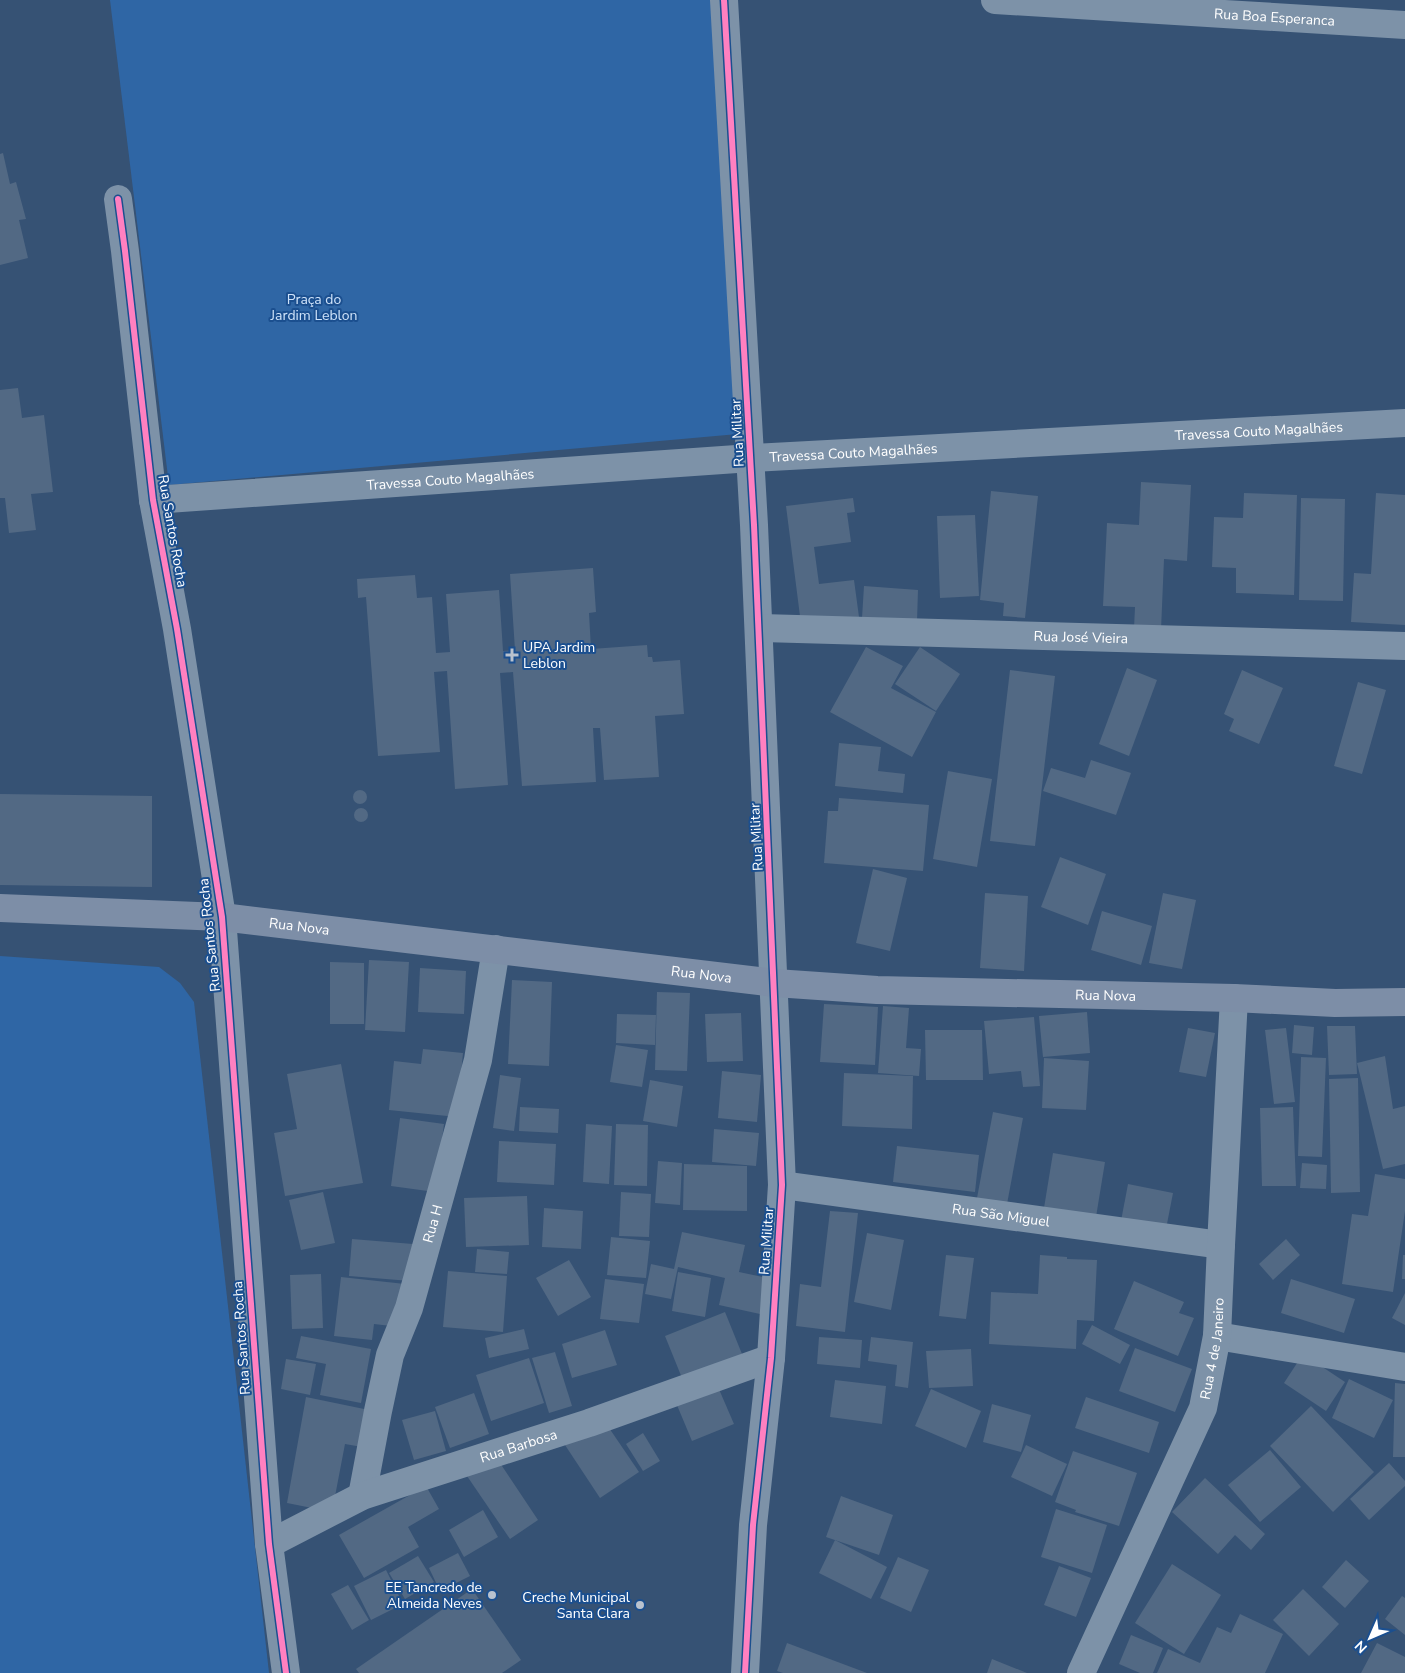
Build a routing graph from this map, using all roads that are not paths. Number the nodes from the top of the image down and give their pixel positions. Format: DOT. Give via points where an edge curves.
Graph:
graph roads {
  1 [pos="724,0"];
  2 [pos="995,0"];
  3 [pos="1405,24"];
  4 [pos="118,198"];
  5 [pos="1405,423"];
  6 [pos="751,458"];
  7 [pos="153,500"];
  8 [pos="759,628"];
  9 [pos="1405,646"];
  10 [pos="0,908"];
  11 [pos="222,917"];
  12 [pos="496,949"];
  13 [pos="775,983"];
  14 [pos="1234,998"];
  15 [pos="1405,1002"];
  16 [pos="782,1185"];
  17 [pos="1221,1245"];
  18 [pos="1217,1336"];
  19 [pos="771,1358"];
  20 [pos="1405,1367"];
  21 [pos="362,1496"];
  22 [pos="269,1544"];
  23 [pos="286,1673"];
  24 [pos="745,1673"];
  25 [pos="1082,1673"];
  1 -- 6 [label="street, Rua Militar"];
  2 -- 3 [label="street, Rua Boa Esperanca"];
  4 -- 7 [label="street, Rua Santos Rocha"];
  5 -- 6 [label="street, Travessa Couto Magalhães"];
  6 -- 7 [label="street, Travessa Couto Magalhães"];
  6 -- 8 [label="street, Rua Militar"];
  7 -- 11 [label="street, Rua Santos Rocha" via="177,629"];
  8 -- 9 [label="street, Rua José Vieira"];
  8 -- 13 [label="street, Rua Militar"];
  10 -- 11 [label="main road, Rua Nova"];
  11 -- 12 [label="main road, Rua Nova"];
  11 -- 22 [label="street, Rua Santos Rocha"];
  12 -- 13 [label="main road, Rua Nova"];
  12 -- 21 [label="street, Rua H" via="478,1060 409,1308 390,1355"];
  13 -- 14 [label="main road, Rua Nova" via="877,990"];
  13 -- 16 [label="street, Rua Militar"];
  14 -- 15 [label="main road, Rua Nova" via="1335,1003"];
  14 -- 17 [label="street, Rua 4 de Janeiro"];
  16 -- 17 [label="street, Rua São Miguel"];
  16 -- 19 [label="street, Rua Militar"];
  17 -- 18 [label="street, Rua 4 de Janeiro"];
  18 -- 20 [label="street"];
  18 -- 25 [label="street, Rua 4 de Janeiro" via="1203,1408"];
  19 -- 21 [label="street, Rua Barbosa"];
  19 -- 24 [label="street, Rua Militar" via="753,1525"];
  21 -- 22 [label="street, Rua Barbosa"];
  22 -- 23 [label="street, Rua Santos Rocha"];
}
